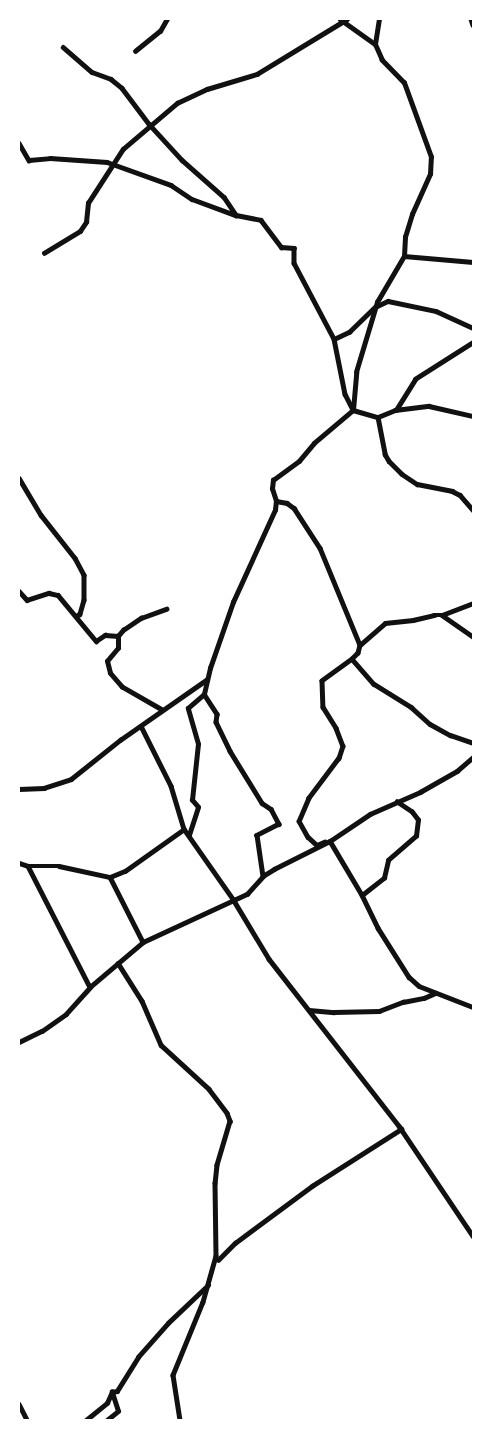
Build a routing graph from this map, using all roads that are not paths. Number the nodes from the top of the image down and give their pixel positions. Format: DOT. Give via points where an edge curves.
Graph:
graph roads {
  1 [pos="166,19"];
  2 [pos="379,19"];
  3 [pos="471,19"];
  4 [pos="343,20"];
  5 [pos="473,25"];
  6 [pos="375,44"];
  7 [pos="63,47"];
  8 [pos="135,50"];
  9 [pos="151,127"];
  10 [pos="19,143"];
  11 [pos="112,164"];
  12 [pos="236,215"];
  13 [pos="44,254"];
  14 [pos="404,256"];
  15 [pos="473,262"];
  16 [pos="375,307"];
  17 [pos="473,328"];
  18 [pos="334,338"];
  19 [pos="473,342"];
  20 [pos="353,410"];
  21 [pos="396,410"];
  22 [pos="378,416"];
  23 [pos="473,416"];
  24 [pos="19,478"];
  25 [pos="276,501"];
  26 [pos="473,510"];
  27 [pos="19,591"];
  28 [pos="473,603"];
  29 [pos="166,610"];
  30 [pos="442,615"];
  31 [pos="77,616"];
  32 [pos="118,636"];
  33 [pos="473,637"];
  34 [pos="360,645"];
  35 [pos="352,659"];
  36 [pos="206,680"];
  37 [pos="204,694"];
  38 [pos="162,710"];
  39 [pos="141,726"];
  40 [pos="473,743"];
  41 [pos="473,757"];
  42 [pos="19,789"];
  43 [pos="397,802"];
  44 [pos="184,830"];
  45 [pos="189,835"];
  46 [pos="331,841"];
  47 [pos="19,863"];
  48 [pos="28,866"];
  49 [pos="263,876"];
  50 [pos="110,877"];
  51 [pos="362,895"];
  52 [pos="233,899"];
  53 [pos="143,942"];
  54 [pos="118,963"];
  55 [pos="90,988"];
  56 [pos="435,993"];
  57 [pos="473,1008"];
  58 [pos="309,1010"];
  59 [pos="19,1042"];
  60 [pos="401,1129"];
  61 [pos="473,1236"];
  62 [pos="218,1260"];
  63 [pos="209,1284"];
  64 [pos="112,1392"];
  65 [pos="19,1404"];
  66 [pos="27,1420"];
  67 [pos="86,1420"];
  68 [pos="107,1420"];
  69 [pos="180,1420"];
  1 -- 8 [label="street" via="160,31"];
  2 -- 6 [label="street"];
  3 -- 5 [label="street"];
  4 -- 6 [label="street"];
  4 -- 9 [label="street" via="258,74 207,89 178,103"];
  6 -- 14 [label="street" via="382,60 404,83 431,157 430,174 405,237"];
  7 -- 9 [label="street" via="92,72 111,79 122,88"];
  9 -- 11 [label="street" via="123,149"];
  9 -- 12 [label="street" via="224,197"];
  10 -- 11 [label="street" via="29,160 50,158"];
  11 -- 12 [label="street" via="171,185 192,199"];
  11 -- 13 [label="street" via="88,204 86,222 80,231"];
  12 -- 18 [label="street" via="261,220 281,247 294,248 294,263"];
  14 -- 15 [label="street"];
  14 -- 16 [label="street"];
  16 -- 17 [label="street" via="388,301 424,307"];
  16 -- 18 [label="street" via="358,326"];
  16 -- 20 [label="street" via="356,372"];
  18 -- 20 [label="street" via="345,394"];
  19 -- 21 [label="street" via="415,379"];
  20 -- 22 [label="street"];
  20 -- 25 [label="street" via="314,443 299,461 273,480"];
  21 -- 22 [label="street"];
  21 -- 23 [label="street" via="429,406"];
  22 -- 26 [label="street" via="386,454 402,474 417,484 452,491"];
  24 -- 31 [label="street" via="41,516 75,558 84,575 84,600"];
  25 -- 34 [label="street" via="294,508 320,548"];
  25 -- 36 [label="street" via="275,510 239,587"];
  27 -- 31 [label="street" via="27,600 49,593 58,595"];
  28 -- 30 [label="street"];
  29 -- 32 [label="street" via="141,618"];
  30 -- 33 [label="street"];
  30 -- 34 [label="street" via="385,623"];
  31 -- 32 [label="street" via="96,641 105,635"];
  32 -- 38 [label="street" via="118,648 107,661 110,673 122,687"];
  34 -- 35 [label="street"];
  35 -- 40 [label="street" via="374,684 411,707 430,724 450,736"];
  35 -- 46 [label="street" via="322,681 323,707 343,746 339,758 309,798 299,821 317,845"];
  36 -- 37 [label="street"];
  36 -- 38 [label="street"];
  37 -- 45 [label="street" via="188,708 198,744 192,800 198,807"];
  37 -- 49 [label="street" via="217,714 216,722 230,751 262,803 272,809 279,824 257,835"];
  38 -- 39 [label="street"];
  39 -- 42 [label="street" via="72,780 44,788"];
  39 -- 44 [label="street" via="167,776"];
  41 -- 43 [label="street" via="457,771"];
  43 -- 46 [label="street" via="370,814"];
  43 -- 51 [label="street" via="418,820 416,836 388,860 384,878"];
  44 -- 45 [label="street"];
  44 -- 50 [label="street" via="125,872"];
  45 -- 52 [label="street"];
  46 -- 49 [label="street"];
  46 -- 51 [label="street"];
  47 -- 48 [label="street"];
  48 -- 50 [label="street" via="59,866"];
  48 -- 55 [label="street"];
  49 -- 52 [label="street" via="247,894"];
  50 -- 53 [label="street"];
  51 -- 56 [label="street" via="378,928 409,977"];
  52 -- 53 [label="street"];
  52 -- 58 [label="street" via="269,959"];
  53 -- 54 [label="street"];
  54 -- 55 [label="street"];
  54 -- 63 [label="street" via="142,1001 161,1045 209,1089 230,1121 216,1174 216,1256"];
  55 -- 59 [label="street" via="66,1014"];
  56 -- 57 [label="street"];
  56 -- 58 [label="street" via="379,1012"];
  58 -- 60 [label="street"];
  60 -- 61 [label="street"];
  60 -- 62 [label="street" via="312,1186 235,1243"];
  63 -- 64 [label="street" via="168,1323 138,1357 117,1391"];
  63 -- 69 [label="street" via="173,1374"];
  64 -- 67 [label="street" via="107,1403"];
  64 -- 68 [label="street" via="118,1411"];
  65 -- 66 [label="street"];
}
